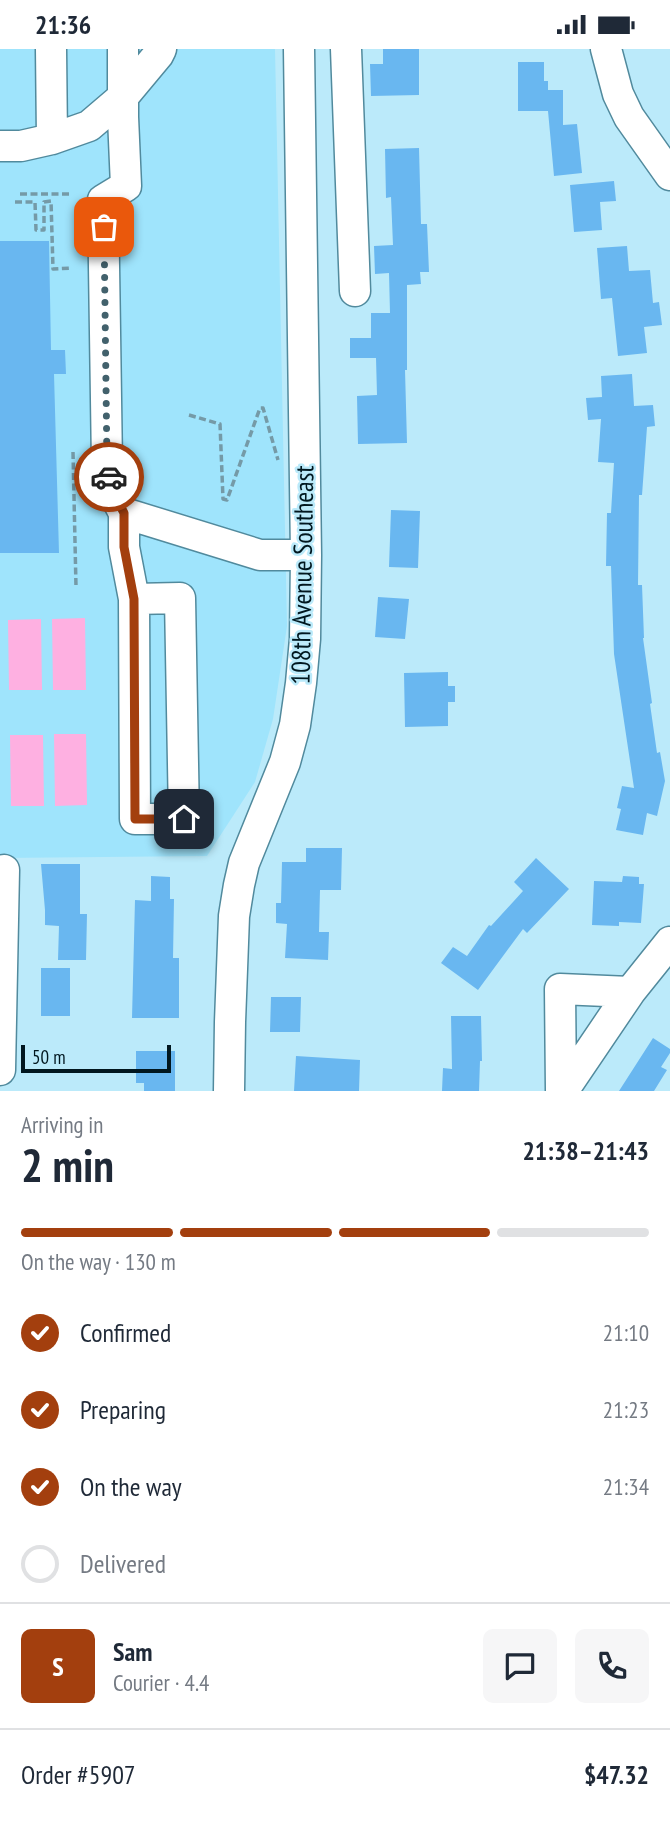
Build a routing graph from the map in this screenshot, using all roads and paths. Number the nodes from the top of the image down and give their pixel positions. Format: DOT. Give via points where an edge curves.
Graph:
graph roads {
  1 [pos="51,49"];
  2 [pos="123,49"];
  3 [pos="161,49"];
  4 [pos="299,49"];
  5 [pos="346,49"];
  6 [pos="606,49"];
  7 [pos="123,97"];
  8 [pos="52,139"];
  9 [pos="0,146"];
  10 [pos="670,175"];
  11 [pos="20,194"];
  12 [pos="71,194"];
  13 [pos="15,202"];
  14 [pos="72,268"];
  15 [pos="355,291"];
  16 [pos="189,415"];
  17 [pos="74,452"];
  18 [pos="278,459"];
  19 [pos="124,513"];
  20 [pos="306,555"];
  21 [pos="76,587"];
  22 [pos="134,599"];
  23 [pos="4,870"];
  24 [pos="670,942"];
  25 [pos="630,992"];
  26 [pos="0,1070"];
  27 [pos="229,1091"];
  28 [pos="562,1091"];
  1 -- 8 [label="street"];
  2 -- 7 [label="street"];
  3 -- 7 [label="street"];
  4 -- 20 [label="street, 108th Avenue Southeast"];
  5 -- 15 [label="street"];
  6 -- 10 [label="street" via="629,117"];
  7 -- 8 [label="street" via="89,126"];
  7 -- 19 [label="street" via="126,186 103,200 107,465 110,486"];
  8 -- 9 [label="street"];
  11 -- 12 [label="path"];
  13 -- 14 [label="path" via="35,202 36,230 44,230 44,202 51,201 53,269"];
  16 -- 18 [label="path" via="220,424 223,499 227,500 260,408"];
  17 -- 21 [label="path"];
  19 -- 20 [label="street" via="260,555"];
  19 -- 22 [label="street" via="124,547"];
  20 -- 27 [label="street, 108th Avenue Southeast" via="306,639 295,725 244,863 234,916"];
  22 -- 22 [label="street" via="135,819 184,819 180,597"];
  23 -- 26 [label="street"];
  24 -- 25 [label="street"];
  25 -- 28 [label="street"];
  25 -- 28 [label="street" via="560,989"];
}
